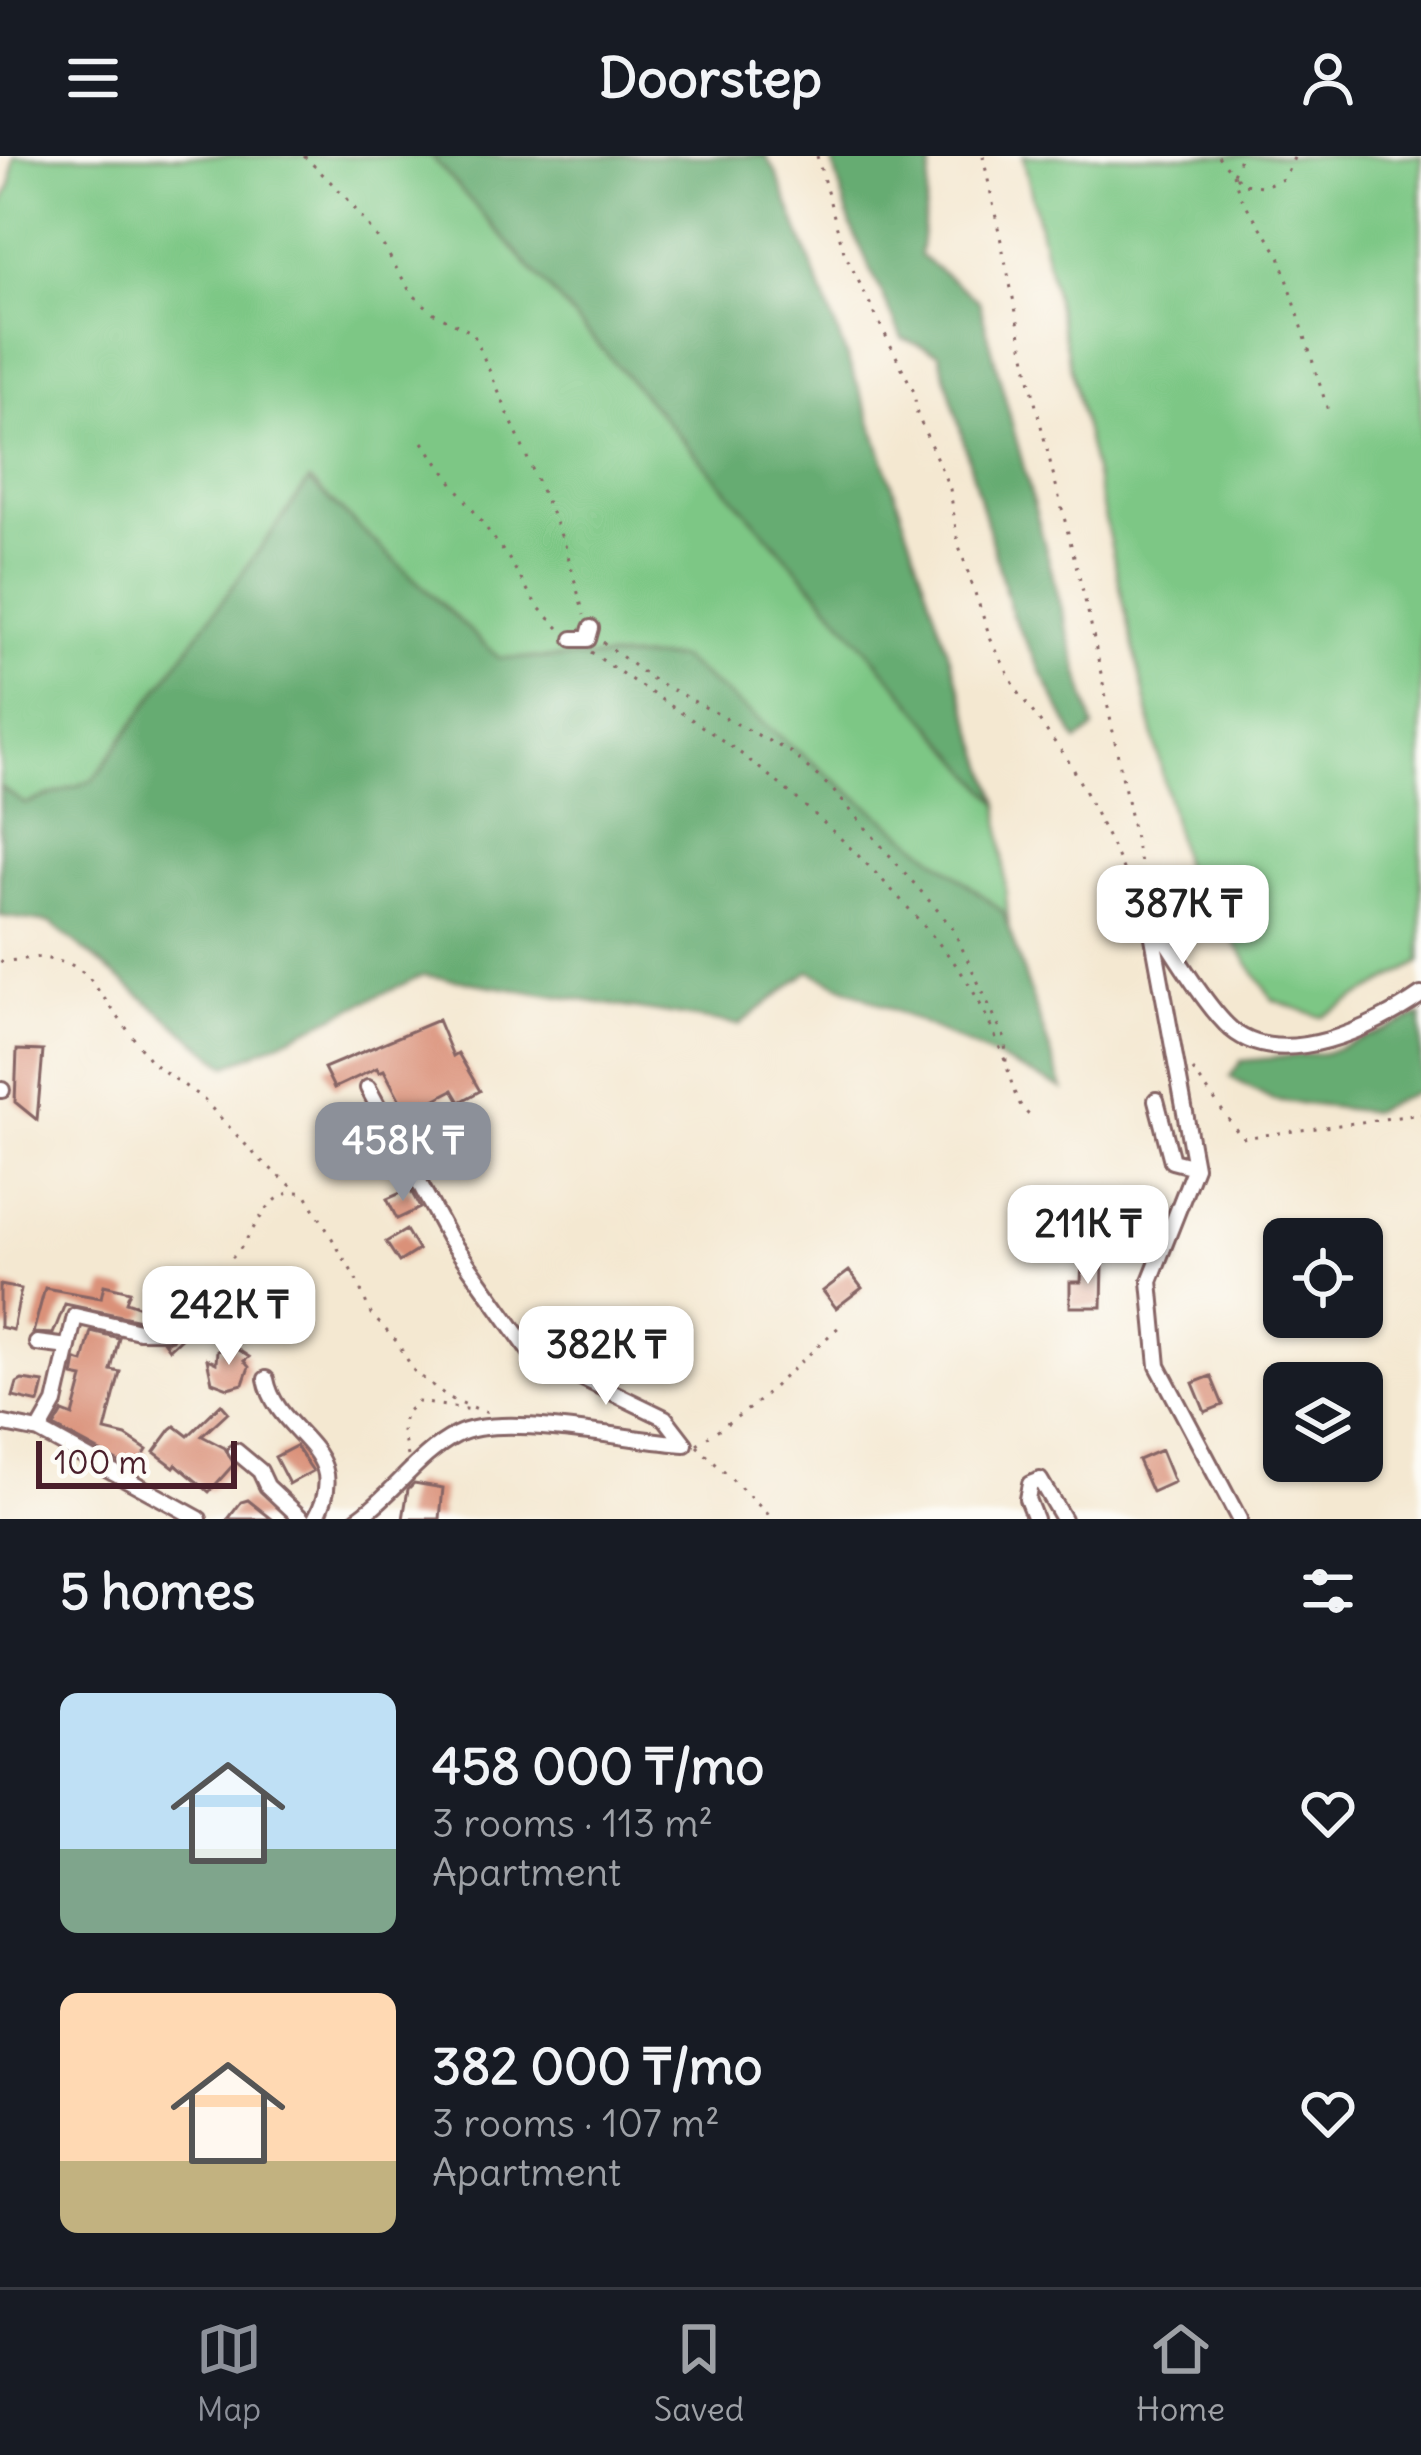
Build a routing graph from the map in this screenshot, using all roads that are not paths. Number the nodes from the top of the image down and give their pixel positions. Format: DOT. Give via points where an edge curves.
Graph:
graph roads {
  1 [pos="591,628"];
  2 [pos="573,640"];
  3 [pos="1421,995"];
  4 [pos="368,1088"];
  5 [pos="1156,1100"];
  6 [pos="1195,1167"];
  7 [pos="165,1330"];
  8 [pos="37,1343"];
  9 [pos="68,1347"];
  10 [pos="266,1379"];
  11 [pos="0,1423"];
  12 [pos="39,1431"];
  13 [pos="236,1451"];
  14 [pos="200,1519"];
  15 [pos="302,1519"];
  16 [pos="315,1519"];
  17 [pos="357,1519"];
  18 [pos="1035,1519"];
  19 [pos="1063,1519"];
  20 [pos="1239,1519"];
  1 -- 2 [label="street" via="588,639"];
  3 -- 6 [label="street" via="1316,1045 1254,1041 1231,1029 1150,916"];
  4 -- 17 [label="street" via="449,1238 531,1353 664,1418 690,1444 584,1429 472,1428"];
  5 -- 6 [label="street" via="1172,1161"];
  6 -- 20 [label="street" via="1150,1281 1158,1366"];
  7 -- 9 [label="street" via="75,1316"];
  8 -- 9 [label="street"];
  9 -- 12 [label="street"];
  10 -- 16 [label="street" via="276,1408 314,1445 324,1469 327,1493"];
  11 -- 12 [label="street"];
  12 -- 14 [label="street"];
  13 -- 15 [label="street"];
  18 -- 19 [label="street" via="1027,1499 1040,1480"];
}
